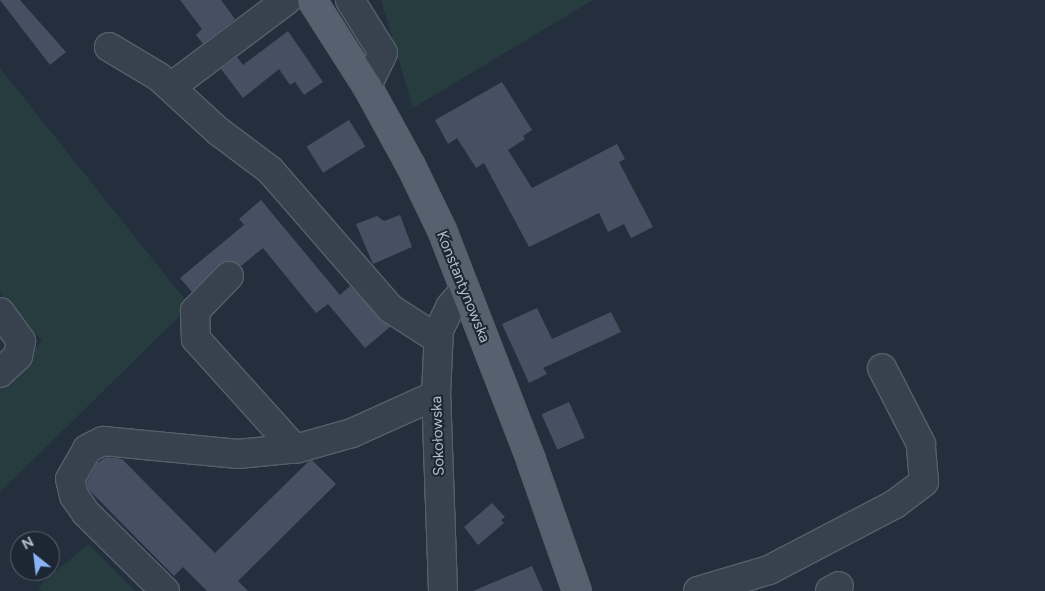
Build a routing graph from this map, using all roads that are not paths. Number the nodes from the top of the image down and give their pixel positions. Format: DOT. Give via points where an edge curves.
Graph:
graph roads {
  1 [pos="287,0"];
  2 [pos="312,0"];
  3 [pos="350,0"];
  4 [pos="109,46"];
  5 [pos="367,86"];
  6 [pos="171,87"];
  7 [pos="228,276"];
  8 [pos="465,290"];
  9 [pos="0,312"];
  10 [pos="438,339"];
  11 [pos="882,368"];
  12 [pos="0,373"];
  13 [pos="436,395"];
  14 [pos="295,449"];
  15 [pos="165,591"];
  16 [pos="443,591"];
  17 [pos="577,591"];
  18 [pos="698,591"];
  1 -- 6 [label="street"];
  2 -- 5 [label="main road, Konstantynowska"];
  3 -- 5 [label="street" via="383,53"];
  4 -- 6 [label="street"];
  5 -- 8 [label="main road, Konstantynowska" via="415,174"];
  6 -- 10 [label="street" via="218,130 270,170 391,309"];
  7 -- 14 [label="street" via="195,311 196,339"];
  8 -- 10 [label="street, Sokołowska" via="450,307"];
  8 -- 17 [label="main road, Konstantynowska" via="531,460"];
  9 -- 12 [label="street" via="21,340 18,356"];
  10 -- 13 [label="street, Sokołowska"];
  11 -- 18 [label="street" via="921,444 924,482 895,504 770,570"];
  13 -- 14 [label="street" via="352,433"];
  13 -- 16 [label="street, Sokołowska"];
  14 -- 15 [label="street" via="238,454 104,441 87,449 70,479 74,496 86,513"];
}
